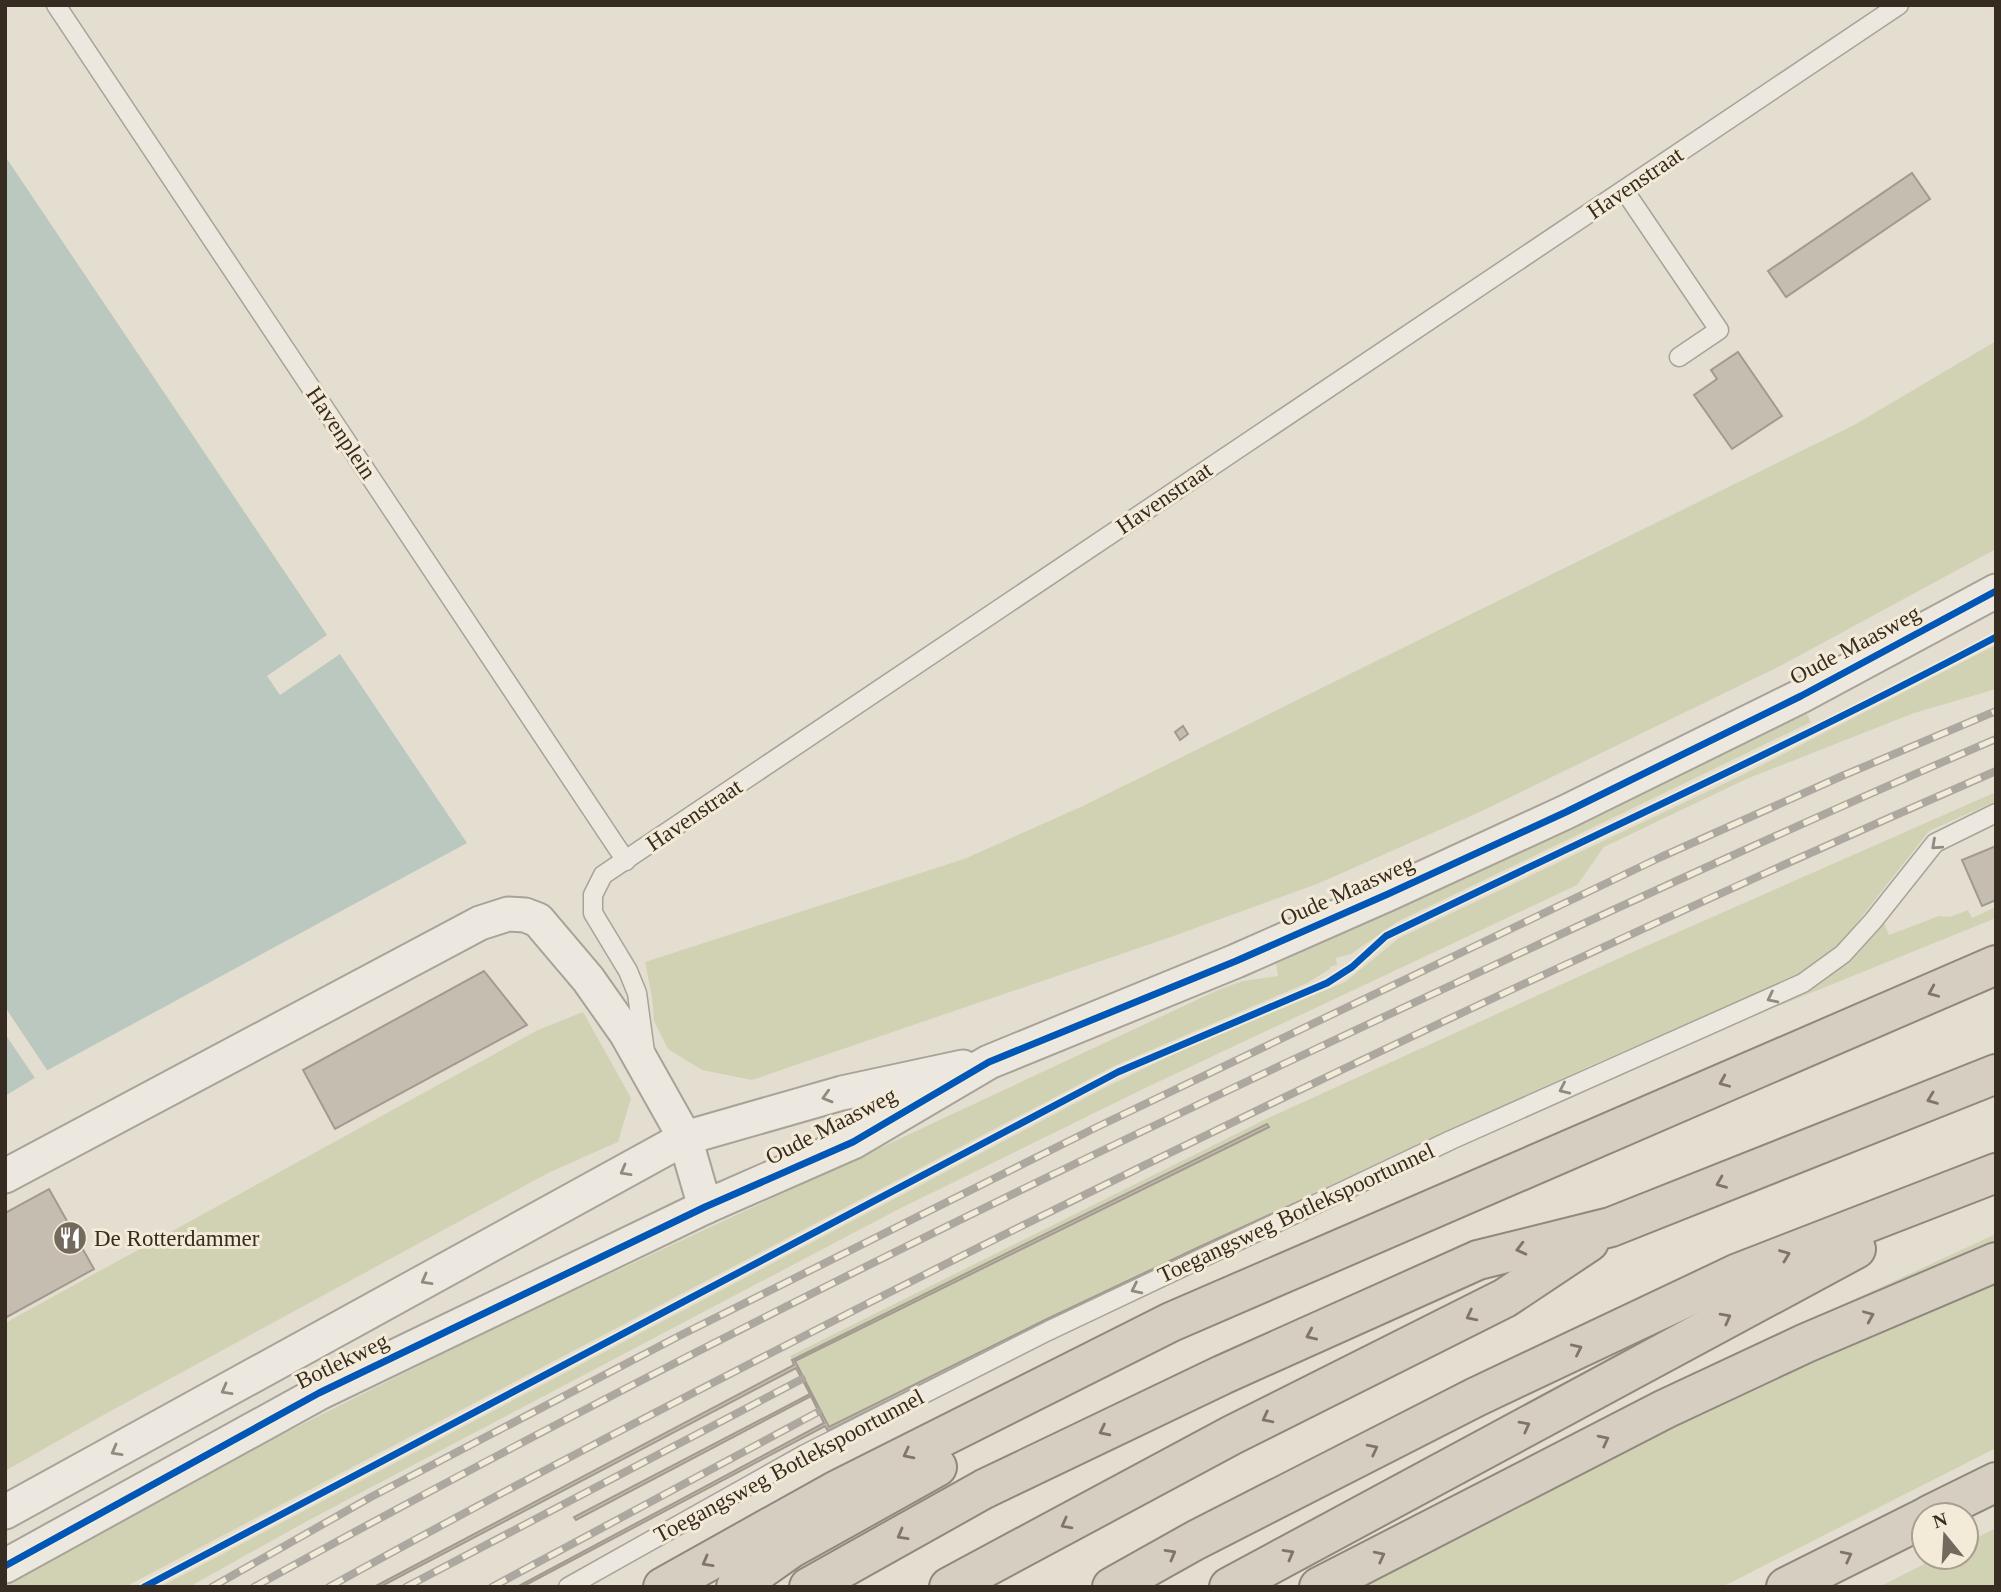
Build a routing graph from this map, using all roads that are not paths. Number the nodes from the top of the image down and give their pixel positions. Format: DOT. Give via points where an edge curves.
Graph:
graph roads {
  1 [pos="56,5"];
  2 [pos="1899,5"];
  3 [pos="1624,190"];
  4 [pos="1679,357"];
  5 [pos="1996,591"];
  6 [pos="1996,813"];
  7 [pos="626,860"];
  8 [pos="1996,965"];
  9 [pos="989,1062"];
  10 [pos="647,1070"];
  11 [pos="1996,1074"];
  12 [pos="685,1138"];
  13 [pos="1996,1174"];
  14 [pos="5,1176"];
  15 [pos="1458,1197"];
  16 [pos="705,1207"];
  17 [pos="1611,1227"];
  18 [pos="1996,1262"];
  19 [pos="1996,1482"];
  20 [pos="1957,1501"];
  21 [pos="5,1513"];
  22 [pos="1910,1524"];
  23 [pos="5,1566"];
  24 [pos="568,1587"];
  25 [pos="663,1587"];
  26 [pos="736,1587"];
  27 [pos="808,1587"];
  28 [pos="949,1587"];
  29 [pos="1112,1587"];
  30 [pos="1229,1587"];
  31 [pos="1319,1587"];
  32 [pos="1786,1587"];
  1 -- 7 [label="lane, Havenplein"];
  2 -- 3 [label="lane, Havenstraat"];
  3 -- 4 [label="lane" via="1719,330"];
  3 -- 7 [label="lane, Havenstraat"];
  5 -- 9 [label="street, Oude Maasweg" via="1801,696 1555,817 1236,961"];
  6 -- 24 [label="lane, Toegangsweg Botlekspoortunnel, one-way" via="1935,843 1843,954 1803,983 1451,1140 1048,1331 805,1454"];
  7 -- 10 [label="lane, Havenstraat" via="603,875 593,895 593,913 637,993"];
  8 -- 15 [label="highway, one-way"];
  9 -- 12 [label="street, Oude Maasweg, one-way" via="842,1093"];
  9 -- 16 [label="street, Oude Maasweg" via="853,1142"];
  10 -- 12 [label="street"];
  10 -- 14 [label="street" via="588,979 538,920 508,914 480,923"];
  11 -- 17 [label="highway, one-way"];
  12 -- 16 [label="street"];
  12 -- 21 [label="street, Botlekweg, one-way"];
  29 -- 13 [label="highway, one-way" via="1476,1397 1738,1273"];
  30 -- 13 [label="highway, one-way"];
  15 -- 25 [label="highway, one-way" via="1171,1322 835,1491"];
  15 -- 26 [label="highway" via="1000,1432 790,1549"];
  16 -- 23 [label="street, Botlekweg" via="319,1393"];
  17 -- 27 [label="highway, one-way" via="1478,1260 984,1489"];
  17 -- 28 [label="highway, one-way" via="1506,1298 1232,1435"];
  31 -- 18 [label="highway, one-way" via="1665,1409"];
  19 -- 20 [label="highway"];
  32 -- 22 [label="highway, one-way"];
}
